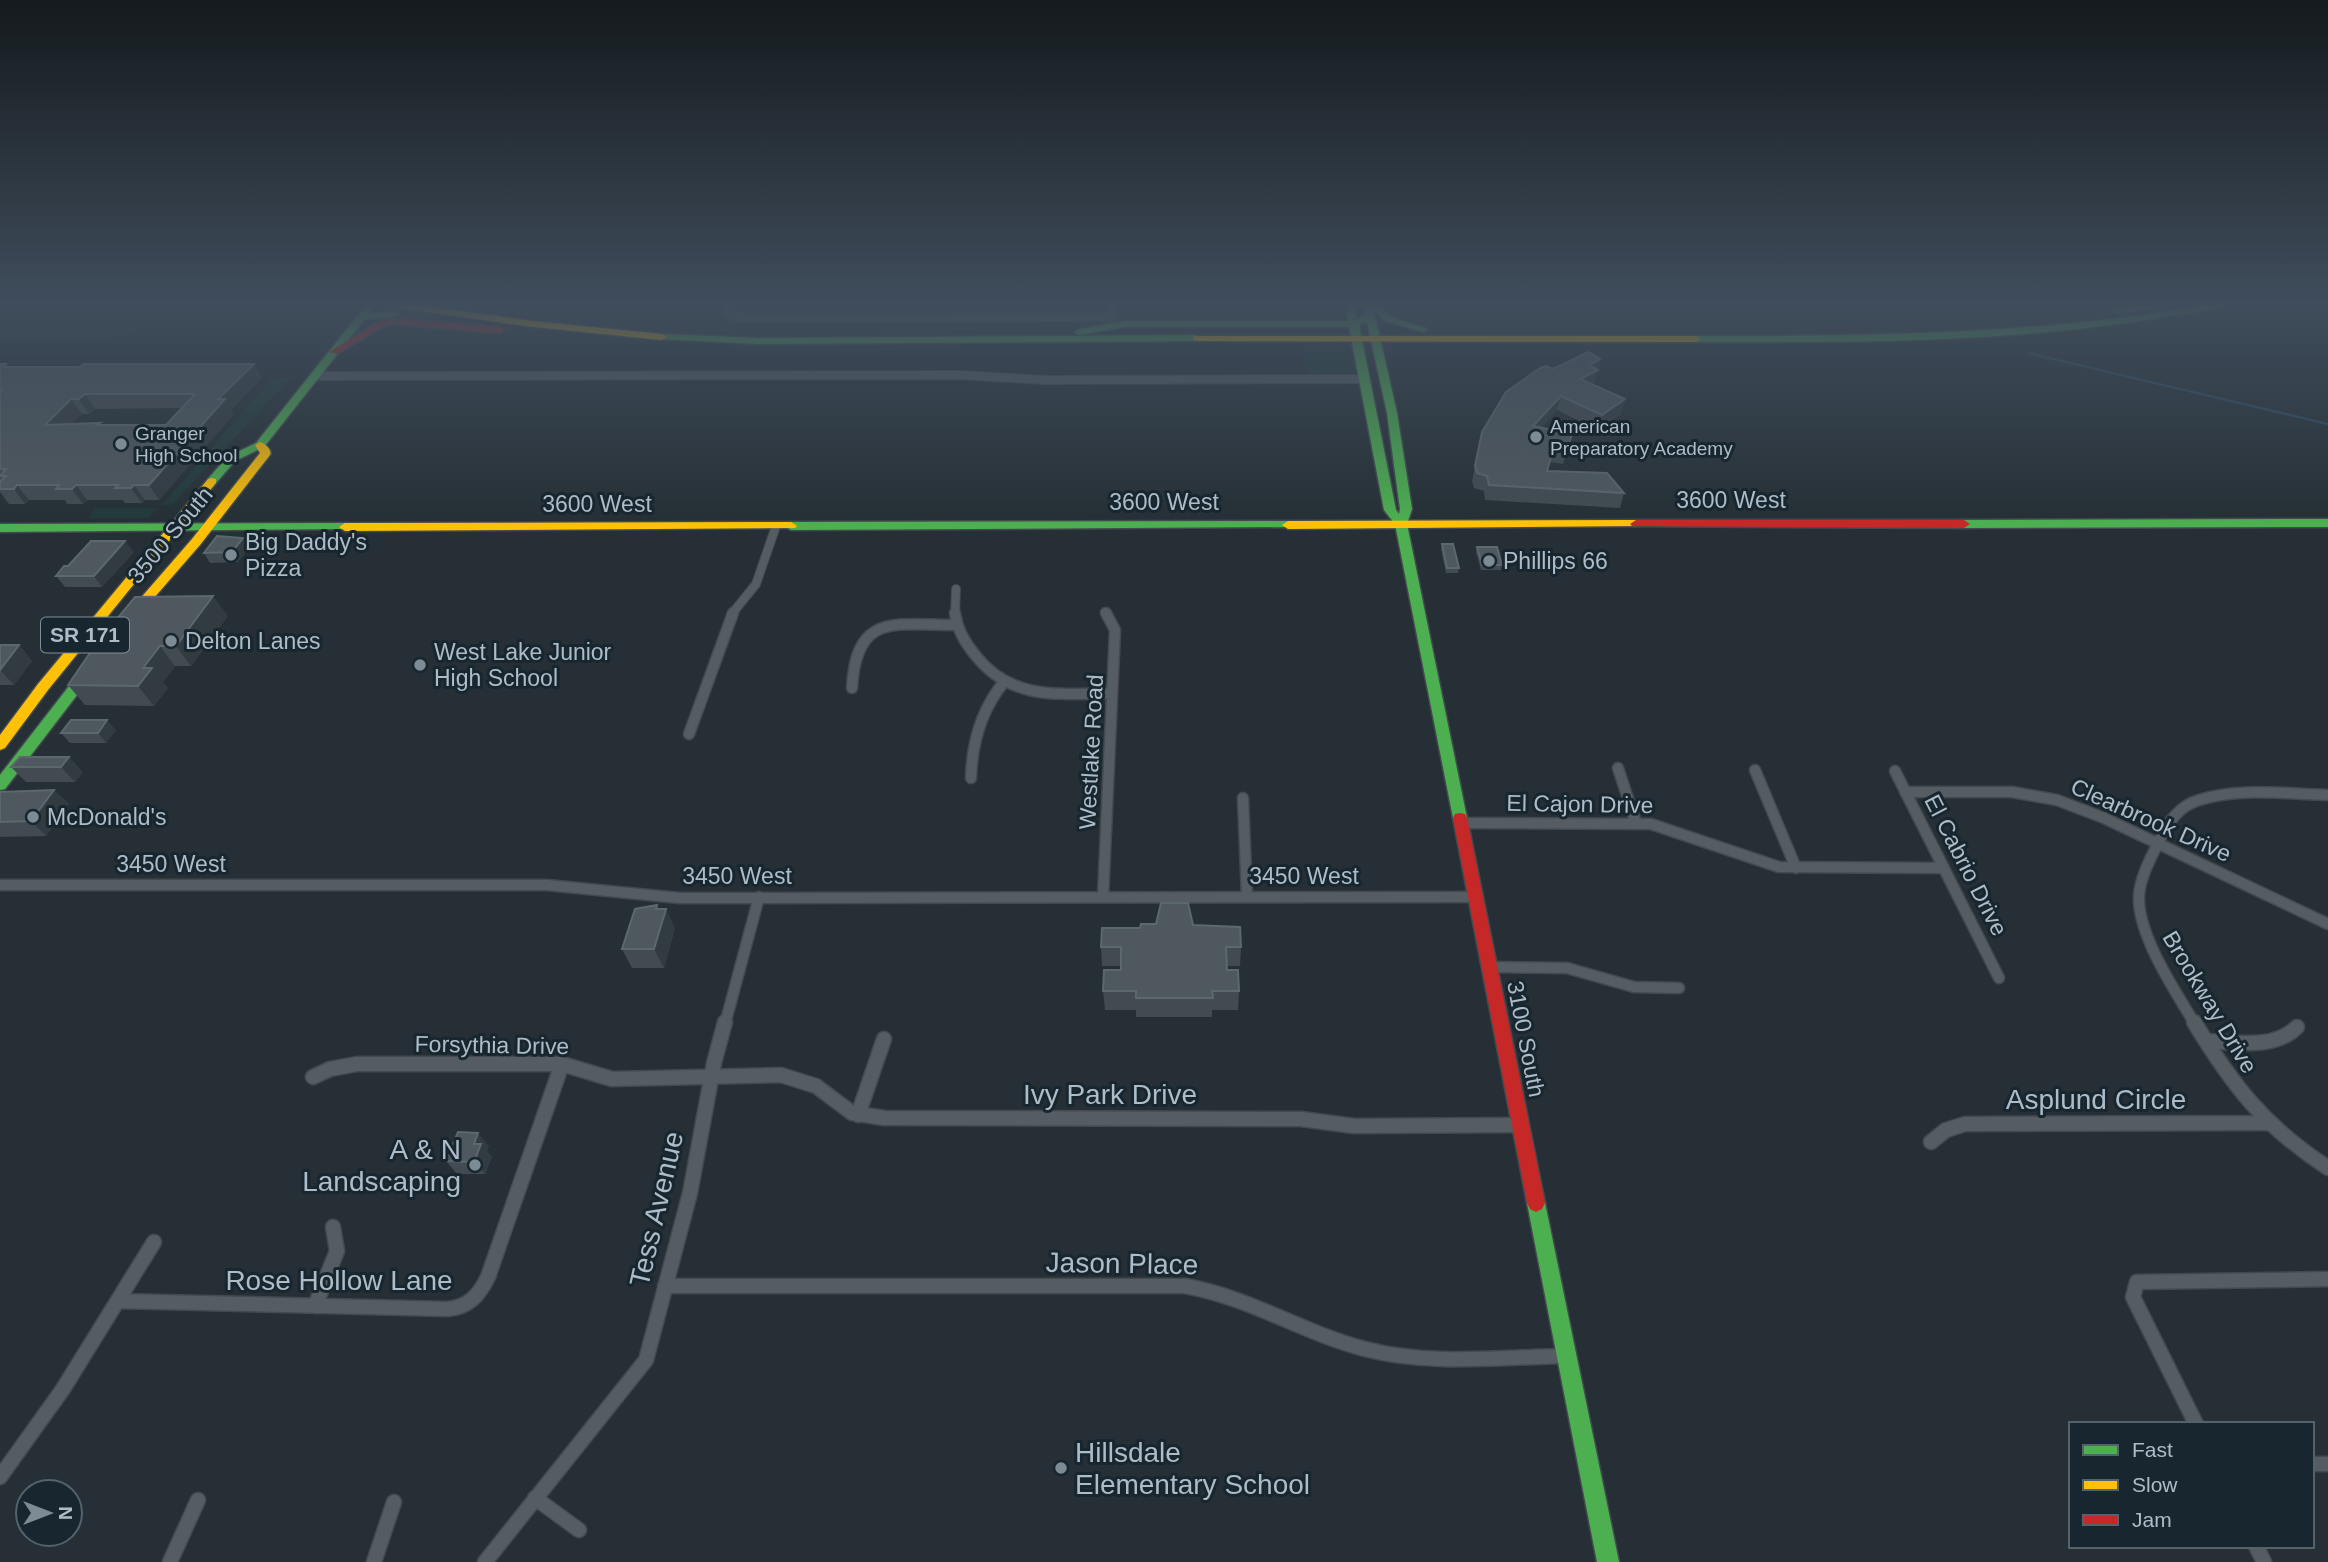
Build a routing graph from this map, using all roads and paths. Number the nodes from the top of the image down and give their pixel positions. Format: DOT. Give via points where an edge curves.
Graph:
graph roads {
  1 [pos="313,378"];
  2 [pos="1014,378"];
  3 [pos="1385,378"];
  4 [pos="1364,380"];
  5 [pos="260,445"];
  6 [pos="2328,523"];
  7 [pos="1401,524"];
  8 [pos="775,526"];
  9 [pos="207,527"];
  10 [pos="0,528"];
  11 [pos="173,528"];
  12 [pos="956,589"];
  13 [pos="1105,612"];
  14 [pos="129,619"];
  15 [pos="955,625"];
  16 [pos="94,663"];
  17 [pos="1004,682"];
  18 [pos="852,688"];
  19 [pos="1111,693"];
  20 [pos="690,734"];
  21 [pos="0,745"];
  22 [pos="1618,768"];
  23 [pos="1755,769"];
  24 [pos="1895,771"];
  25 [pos="971,778"];
  26 [pos="0,785"];
  27 [pos="1905,792"];
  28 [pos="2328,795"];
  29 [pos="1243,798"];
  30 [pos="1460,823"];
  31 [pos="1636,823"];
  32 [pos="2157,845"];
  33 [pos="1796,868"];
  34 [pos="1944,868"];
  35 [pos="0,886"];
  36 [pos="759,897"];
  37 [pos="1103,897"];
  38 [pos="1247,897"];
  39 [pos="1475,897"];
  40 [pos="2328,924"];
  41 [pos="1489,967"];
  42 [pos="1999,978"];
  43 [pos="1679,988"];
  44 [pos="2297,1027"];
  45 [pos="884,1039"];
  46 [pos="2207,1041"];
  47 [pos="562,1063"];
  48 [pos="711,1075"];
  49 [pos="313,1077"];
  50 [pos="858,1115"];
  51 [pos="2267,1122"];
  52 [pos="1520,1125"];
  53 [pos="1931,1142"];
  54 [pos="2328,1168"];
  55 [pos="333,1227"];
  56 [pos="154,1242"];
  57 [pos="2328,1279"];
  58 [pos="665,1286"];
  59 [pos="118,1301"];
  60 [pos="315,1306"];
  61 [pos="1567,1356"];
  62 [pos="2195,1422"];
  63 [pos="0,1478"];
  64 [pos="535,1498"];
  65 [pos="198,1500"];
  66 [pos="394,1502"];
  67 [pos="579,1530"];
  68 [pos="170,1562"];
  69 [pos="374,1562"];
  70 [pos="485,1562"];
  71 [pos="1608,1562"];
  1 -- 5 [label="main road, 3500 South / SR 171"];
  2 -- 4 [label="street"];
  3 -- 7 [label="main road, 3100 South" via="1406,509"];
  4 -- 7 [label="main road, 3100 South" via="1390,510"];
  5 -- 9 [label="main road, 3500 South / SR 171" via="266,453"];
  5 -- 11 [label="main road, 3500 South / SR 171" via="231,459"];
  6 -- 7 [label="main road, 3600 West"];
  7 -- 8 [label="main road, 3600 West"];
  7 -- 30 [label="main road, 3100 South"];
  8 -- 9 [label="main road, 3600 West"];
  8 -- 20 [label="street" via="756,584 729,618"];
  9 -- 11 [label="main road, 3600 West"];
  9 -- 14 [label="main road, 3500 South / SR 171"];
  10 -- 11 [label="main road, 3600 West"];
  11 -- 21 [label="main road, 3500 South / SR 171"];
  12 -- 15 [label="street"];
  13 -- 19 [label="street, Westlake Road" via="1115,630"];
  15 -- 17 [label="street" via="984,666"];
  15 -- 18 [label="street" via="889,626 870,632 856,650"];
  16 -- 26 [label="main road, SR 171"];
  17 -- 19 [label="street" via="1049,692"];
  17 -- 25 [label="street" via="981,717 971,755"];
  19 -- 37 [label="street, Westlake Road"];
  22 -- 31 [label="street"];
  23 -- 33 [label="street"];
  24 -- 27 [label="street, El Cabrio Drive"];
  27 -- 32 [label="street, Clearbrook Drive" via="2042,797 2084,810"];
  27 -- 34 [label="street, El Cabrio Drive"];
  28 -- 32 [label="street, Brookway Drive" via="2199,800 2177,813"];
  29 -- 38 [label="street"];
  30 -- 31 [label="street, El Cajon Drive"];
  30 -- 39 [label="main road, 3100 South"];
  31 -- 33 [label="street, El Cajon Drive" via="1679,830 1753,861"];
  32 -- 40 [label="street, Clearbrook Drive"];
  32 -- 46 [label="street, Brookway Drive" via="2141,881 2140,916 2162,967"];
  33 -- 34 [label="street, El Cajon Drive"];
  34 -- 42 [label="street, El Cabrio Drive"];
  35 -- 36 [label="street, 3450 West" via="547,885 664,897"];
  36 -- 37 [label="street, 3450 West"];
  36 -- 48 [label="street, Tess Avenue"];
  37 -- 38 [label="street, 3450 West"];
  38 -- 39 [label="street, 3450 West"];
  39 -- 41 [label="main road, 3100 South"];
  41 -- 43 [label="street" via="1567,968 1634,987"];
  41 -- 52 [label="main road, 3100 South"];
  44 -- 46 [label="street" via="2284,1039 2272,1042"];
  45 -- 50 [label="street"];
  46 -- 51 [label="street, Brookway Drive" via="2242,1095"];
  47 -- 48 [label="street, Forsythia Drive" via="605,1079"];
  47 -- 49 [label="street, Forsythia Drive" via="357,1064"];
  47 -- 60 [label="street, Rose Hollow Lane" via="478,1295 462,1307 448,1309"];
  48 -- 50 [label="street, Ivy Park Drive" via="799,1078"];
  48 -- 58 [label="street, Tess Avenue" via="692,1179"];
  50 -- 52 [label="street, Ivy Park Drive" via="1301,1119 1354,1126"];
  51 -- 53 [label="street, Asplund Circle" via="1965,1124 1948,1128"];
  51 -- 54 [label="street, Brookway Drive"];
  52 -- 61 [label="main road, 3100 South"];
  55 -- 60 [label="street" via="337,1251"];
  56 -- 59 [label="street"];
  57 -- 62 [label="street" via="2137,1282 2133,1297"];
  58 -- 61 [label="street, Jason Place" via="1185,1286 1228,1293 1350,1345 1384,1353"];
  58 -- 64 [label="street, Tess Avenue" via="641,1368"];
  59 -- 60 [label="street, Rose Hollow Lane"];
  59 -- 63 [label="street" via="64,1389"];
  61 -- 71 [label="main road, 3100 South"];
  64 -- 67 [label="street"];
  64 -- 70 [label="street, Tess Avenue"];
  65 -- 68 [label="street"];
  66 -- 69 [label="street"];
}
